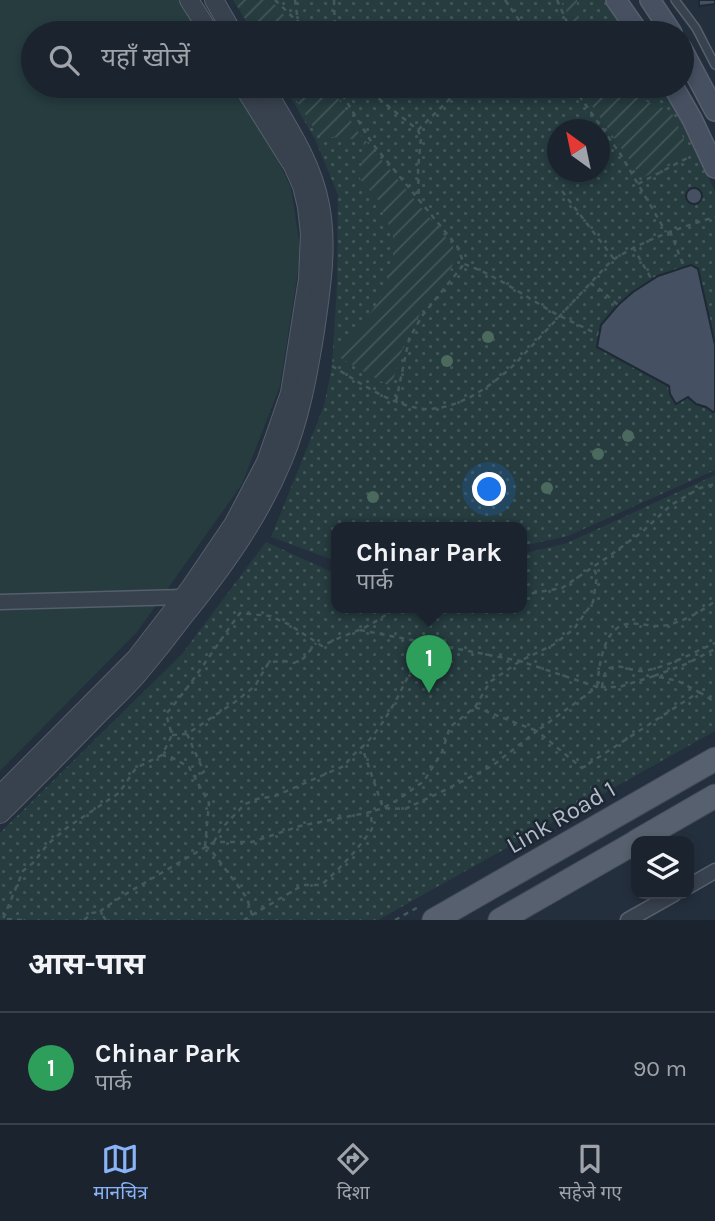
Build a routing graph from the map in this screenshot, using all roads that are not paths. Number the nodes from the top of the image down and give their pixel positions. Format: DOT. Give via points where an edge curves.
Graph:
graph roads {
  1 [pos="189,0"];
  2 [pos="214,0"];
  3 [pos="616,0"];
  4 [pos="650,0"];
  5 [pos="675,0"];
  6 [pos="202,21"];
  7 [pos="226,21"];
  8 [pos="631,21"];
  9 [pos="663,21"];
  10 [pos="691,21"];
  11 [pos="694,25"];
  12 [pos="715,65"];
  13 [pos="694,72"];
  14 [pos="250,98"];
  15 [pos="271,98"];
  16 [pos="680,98"];
  17 [pos="715,111"];
  18 [pos="715,167"];
  19 [pos="183,597"];
  20 [pos="0,602"];
  21 [pos="715,759"];
  22 [pos="0,795"];
  23 [pos="715,796"];
  24 [pos="0,814"];
  25 [pos="645,836"];
  26 [pos="631,844"];
  27 [pos="715,871"];
  28 [pos="694,883"];
  29 [pos="665,899"];
  30 [pos="434,920"];
  31 [pos="500,920"];
  32 [pos="628,920"];
  1 -- 6 [label="street"];
  2 -- 7 [label="street"];
  3 -- 8 [label="main road"];
  4 -- 9 [label="main road"];
  5 -- 10 [label="lane"];
  11 -- 12 [label="lane"];
  13 -- 17 [label="main road"];
  14 -- 19 [label="street" via="302,186 310,233 308,279 290,393 266,462 234,523"];
  15 -- 24 [label="street" via="313,177 322,223 323,265 309,367 283,459 255,518 193,606 136,676"];
  16 -- 18 [label="main road"];
  19 -- 20 [label="street"];
  19 -- 22 [label="street" via="136,658"];
  21 -- 30 [label="main road, Link Road 1"];
  23 -- 25 [label="main road"];
  26 -- 31 [label="main road"];
  27 -- 28 [label="street"];
  29 -- 32 [label="street"];
}
